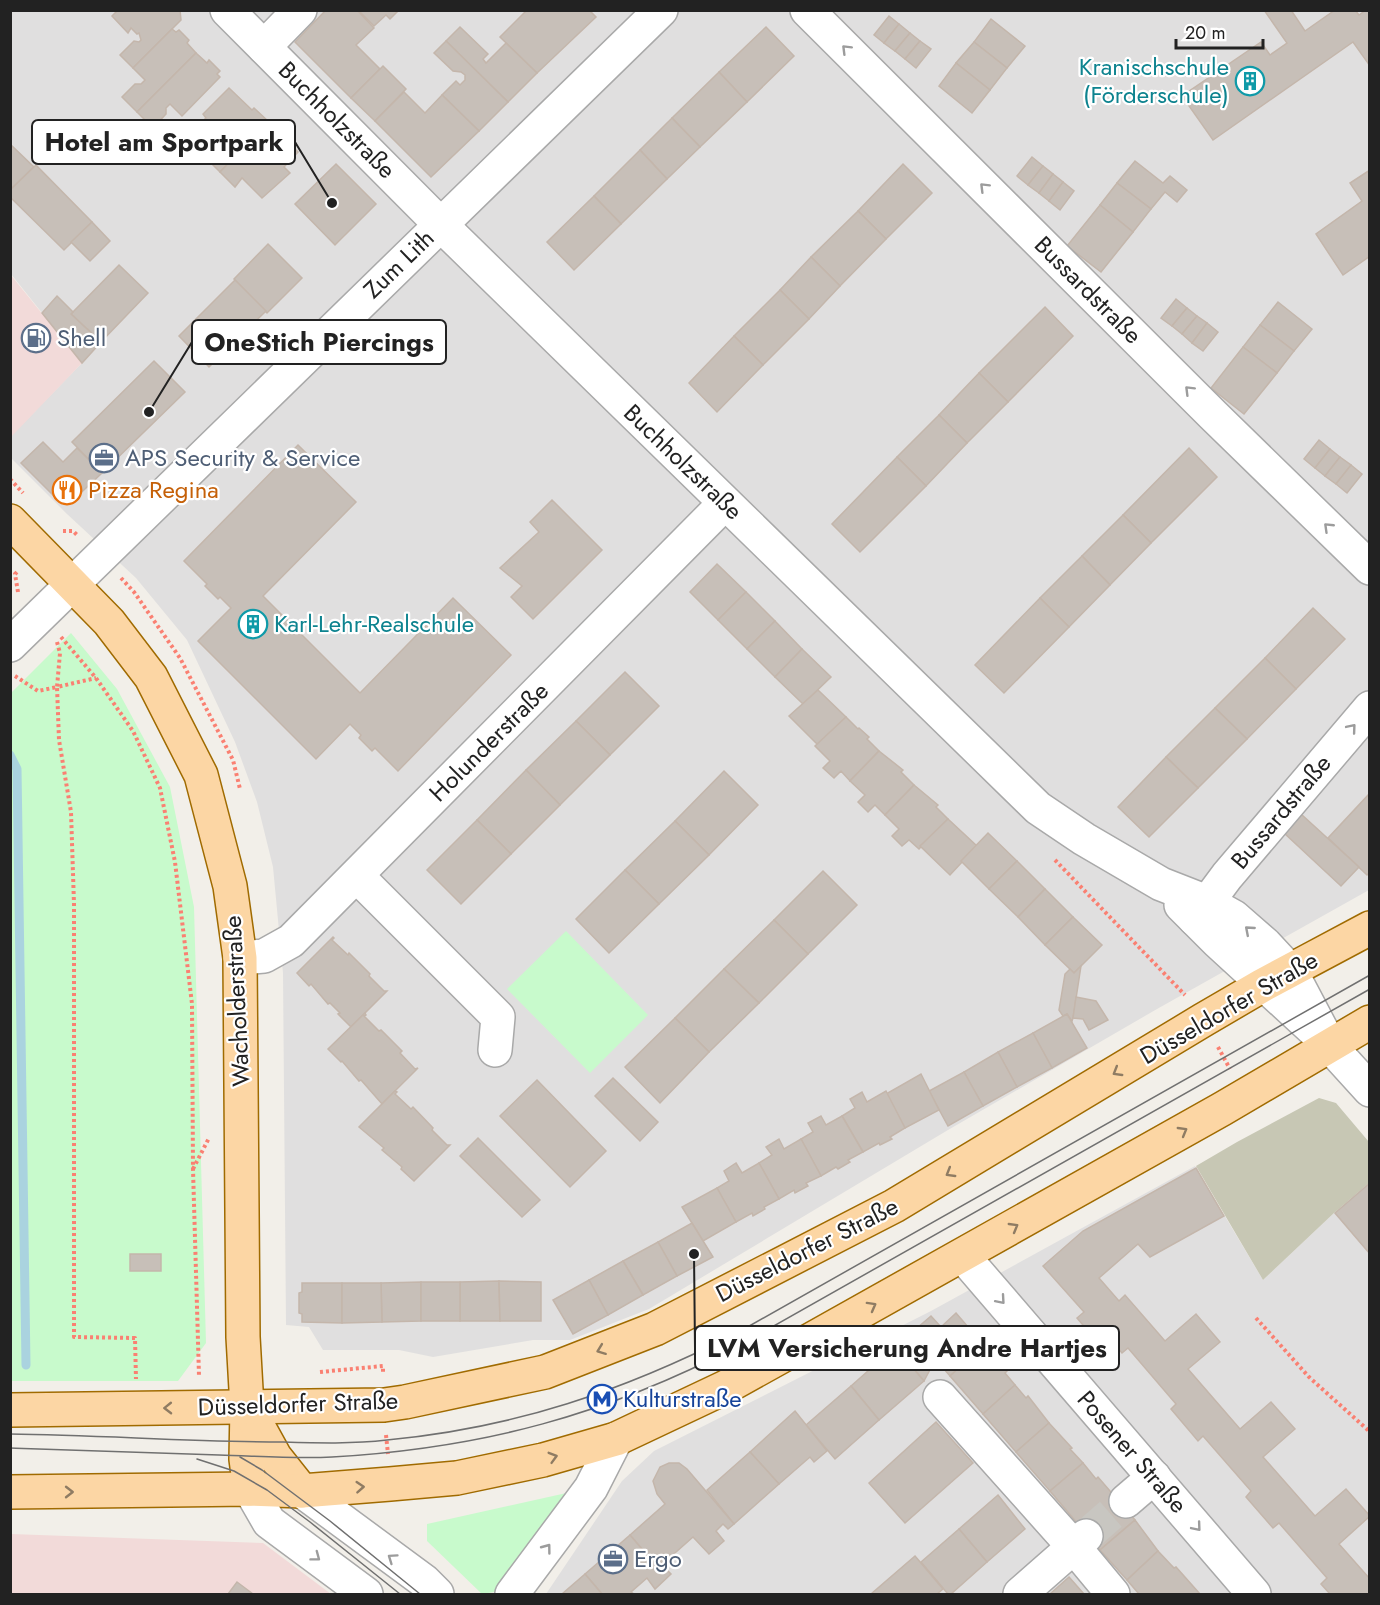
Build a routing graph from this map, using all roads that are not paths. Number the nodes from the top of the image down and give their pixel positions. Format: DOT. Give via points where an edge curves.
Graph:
graph roads {
  1 [pos="227,10"];
  2 [pos="300,10"];
  3 [pos="661,10"];
  4 [pos="807,10"];
  5 [pos="264,47"];
  6 [pos="440,224"];
  7 [pos="725,503"];
  8 [pos="10,521"];
  9 [pos="1370,568"];
  10 [pos="55,608"];
  11 [pos="10,645"];
  12 [pos="1370,708"];
  13 [pos="357,876"];
  14 [pos="1201,911"];
  15 [pos="1370,928"];
  16 [pos="240,958"];
  17 [pos="1277,978"];
  18 [pos="1370,1022"];
  19 [pos="1330,1046"];
  20 [pos="495,1050"];
  21 [pos="1370,1090"];
  22 [pos="963,1256"];
  23 [pos="940,1397"];
  24 [pos="247,1407"];
  25 [pos="10,1410"];
  26 [pos="616,1439"];
  27 [pos="1154,1477"];
  28 [pos="249,1490"];
  29 [pos="302,1491"];
  30 [pos="10,1492"];
  31 [pos="1126,1501"];
  32 [pos="1080,1541"];
  33 [pos="366,1594"];
  34 [pos="437,1594"];
  35 [pos="512,1594"];
  36 [pos="1020,1594"];
  37 [pos="1113,1594"];
  38 [pos="1254,1594"];
  1 -- 5 [label="street, Buchholzstraße"];
  2 -- 5 [label="street"];
  3 -- 6 [label="street, Zum Lith"];
  9 -- 4 [label="street, Bussardstraße, one-way"];
  5 -- 6 [label="street, Buchholzstraße"];
  6 -- 7 [label="street, Buchholzstraße"];
  6 -- 10 [label="street, Zum Lith"];
  7 -- 13 [label="street, Holunderstraße"];
  7 -- 14 [label="street, Buchholzstraße" via="1038,808"];
  8 -- 10 [label="main road, Wacholderstraße" via="39,550"];
  10 -- 11 [label="street, Zum Lith"];
  10 -- 16 [label="main road, Wacholderstraße" via="109,622 151,677 201,775 230,886"];
  14 -- 12 [label="street, Bussardstraße, one-way"];
  13 -- 16 [label="street, Holunderstraße" via="291,941 264,956"];
  13 -- 20 [label="street" via="498,1017"];
  14 -- 17 [label="street, Buchholzstraße" via="1234,917 1265,944"];
  15 -- 17 [label="main road, Düsseldorfer Straße"];
  16 -- 24 [label="main road, Wacholderstraße"];
  17 -- 19 [label="street, Buchholzstraße"];
  17 -- 24 [label="main road, Düsseldorfer Straße, one-way" via="1198,1012 894,1206 656,1329 545,1372 405,1402"];
  18 -- 19 [label="main road"];
  19 -- 21 [label="street, Buchholzstraße"];
  22 -- 19 [label="main road, one-way"];
  26 -- 22 [label="main road, one-way" via="726,1387"];
  22 -- 27 [label="street, Posener Straße, one-way"];
  23 -- 32 [label="street"];
  24 -- 25 [label="main road, Düsseldorfer Straße, one-way"];
  24 -- 28 [label="main road, Wacholderstraße"];
  24 -- 29 [label="main road, Wacholderstraße" via="274,1457"];
  29 -- 26 [label="main road, one-way" via="457,1478 543,1460"];
  35 -- 26 [label="street, one-way" via="591,1488"];
  27 -- 31 [label="street"];
  27 -- 38 [label="street, Posener Straße, one-way"];
  28 -- 29 [label="main road"];
  30 -- 28 [label="main road, one-way"];
  28 -- 33 [label="street, one-way" via="269,1522"];
  34 -- 29 [label="street, one-way"];
  32 -- 36 [label="street"];
  32 -- 37 [label="street"];
}
